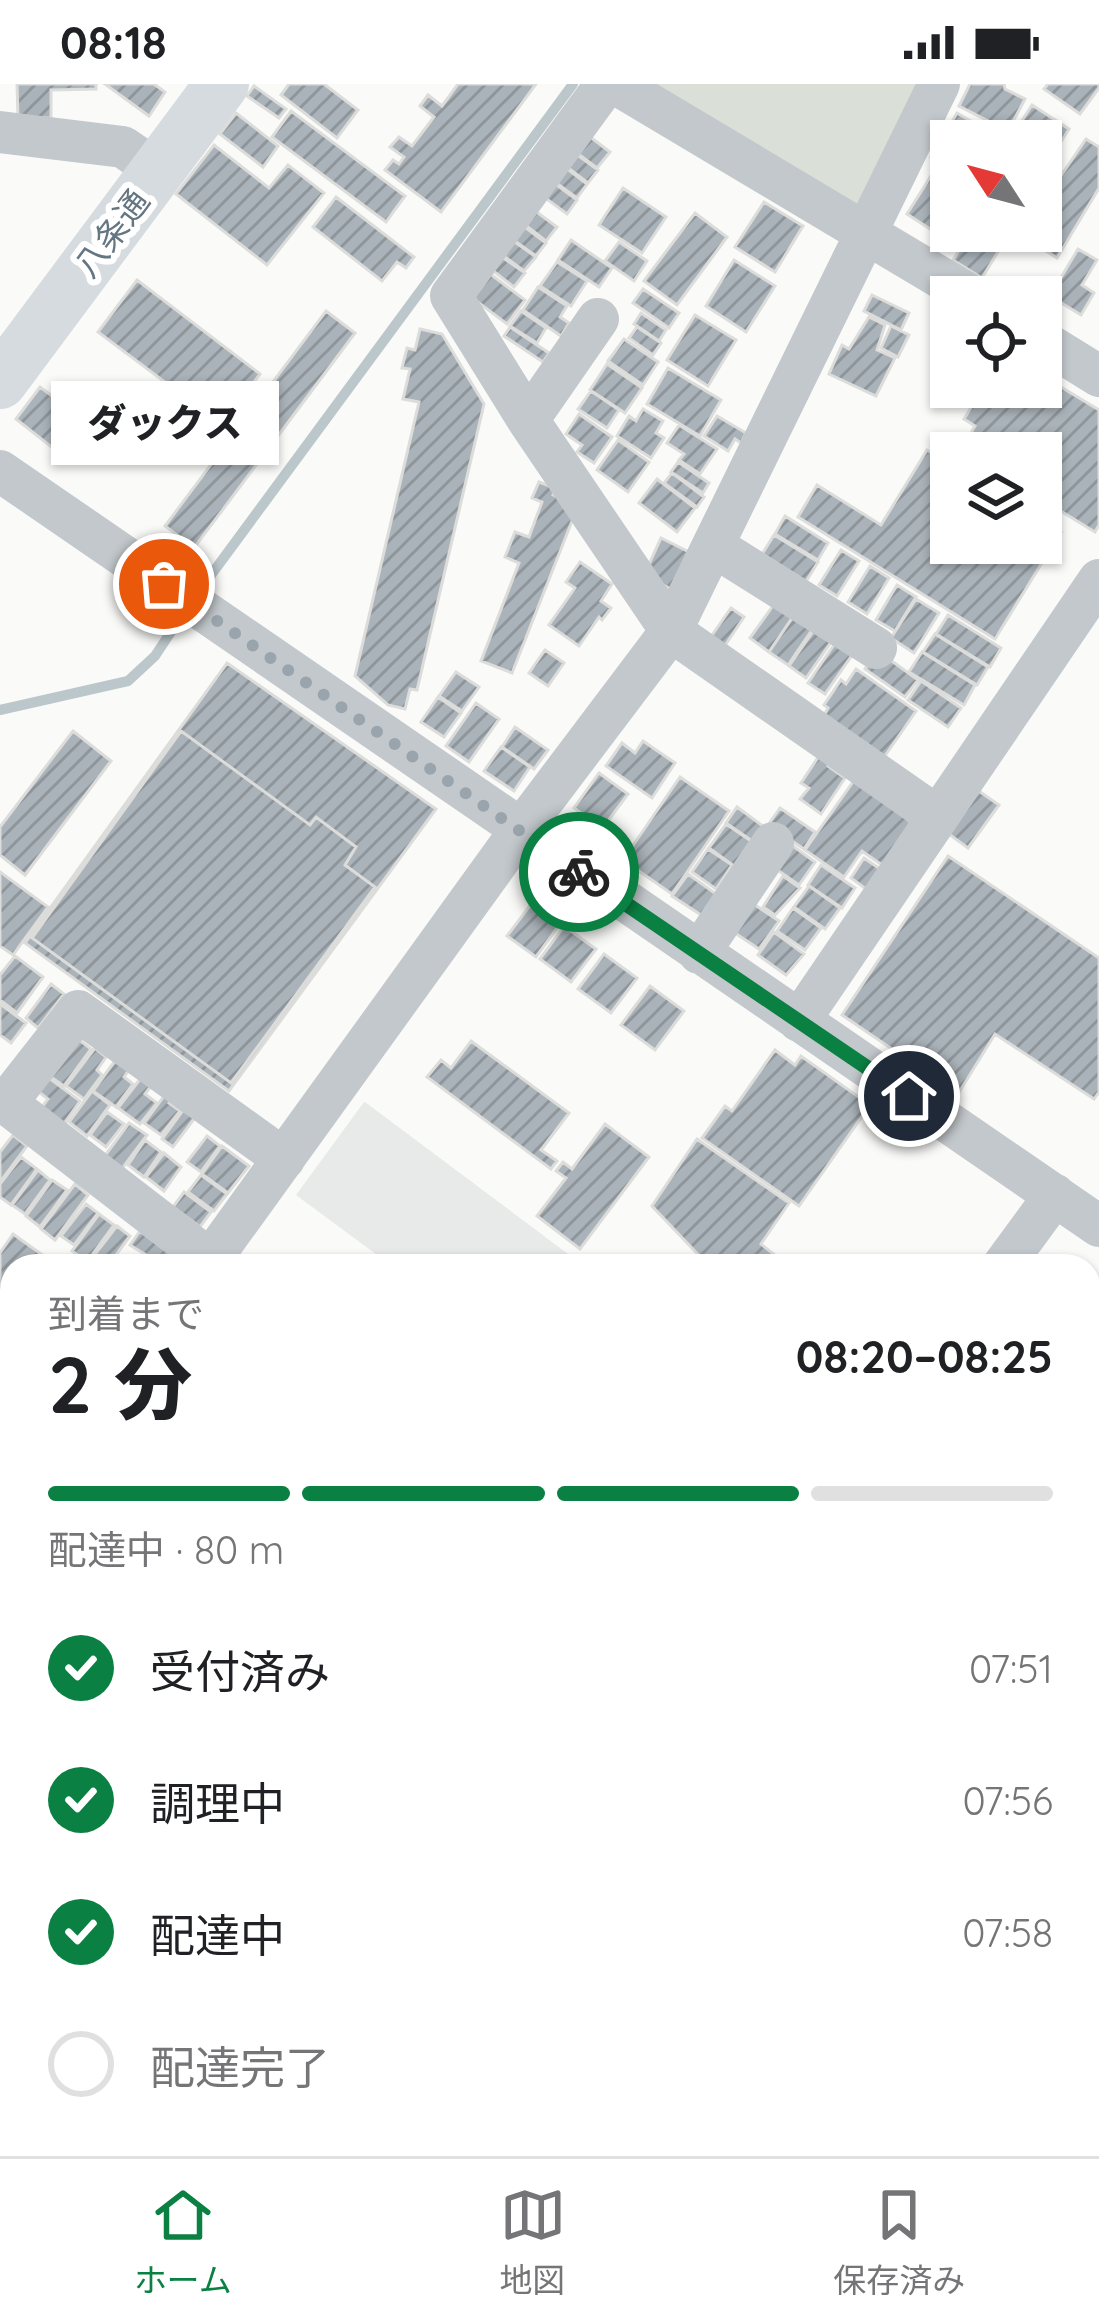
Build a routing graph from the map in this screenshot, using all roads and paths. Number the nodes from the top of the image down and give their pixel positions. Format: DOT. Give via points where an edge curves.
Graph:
graph roads {
  1 [pos="222,84"];
  2 [pos="606,84"];
  3 [pos="616,84"];
  4 [pos="939,84"];
  5 [pos="0,132"];
  6 [pos="158,171"];
  7 [pos="867,231"];
  8 [pos="939,276"];
  9 [pos="598,319"];
  10 [pos="1062,353"];
  11 [pos="1099,376"];
  12 [pos="0,382"];
  13 [pos="528,420"];
  14 [pos="0,471"];
  15 [pos="715,547"];
  16 [pos="1099,580"];
  17 [pos="671,632"];
  18 [pos="876,648"];
  19 [pos="938,817"];
  20 [pos="520,832"];
  21 [pos="773,843"];
  22 [pos="698,953"];
  23 [pos="799,1021"];
  24 [pos="284,1159"];
  25 [pos="1055,1195"];
  26 [pos="1099,1226"];
  27 [pos="197,1254"];
  28 [pos="215,1254"];
  29 [pos="1012,1254"];
  1 -- 6 [label="main road, 八条通"];
  2 -- 13 [label="street" via="452,296"];
  3 -- 7 [label="street"];
  4 -- 7 [label="street"];
  5 -- 6 [label="street" via="123,147"];
  6 -- 12 [label="main road, 八条通"];
  7 -- 8 [label="street"];
  7 -- 15 [label="street"];
  9 -- 13 [label="street"];
  10 -- 11 [label="street"];
  13 -- 17 [label="street"];
  14 -- 20 [label="street"];
  15 -- 17 [label="street"];
  15 -- 18 [label="street"];
  16 -- 19 [label="street"];
  17 -- 19 [label="street"];
  17 -- 20 [label="street"];
  19 -- 23 [label="street"];
  20 -- 22 [label="street"];
  20 -- 24 [label="street"];
  21 -- 22 [label="street"];
  22 -- 23 [label="street"];
  23 -- 25 [label="street"];
  24 -- 27 [label="street" via="78,1011 6,1102"];
  24 -- 28 [label="street"];
  25 -- 26 [label="street"];
  25 -- 29 [label="street"];
}
